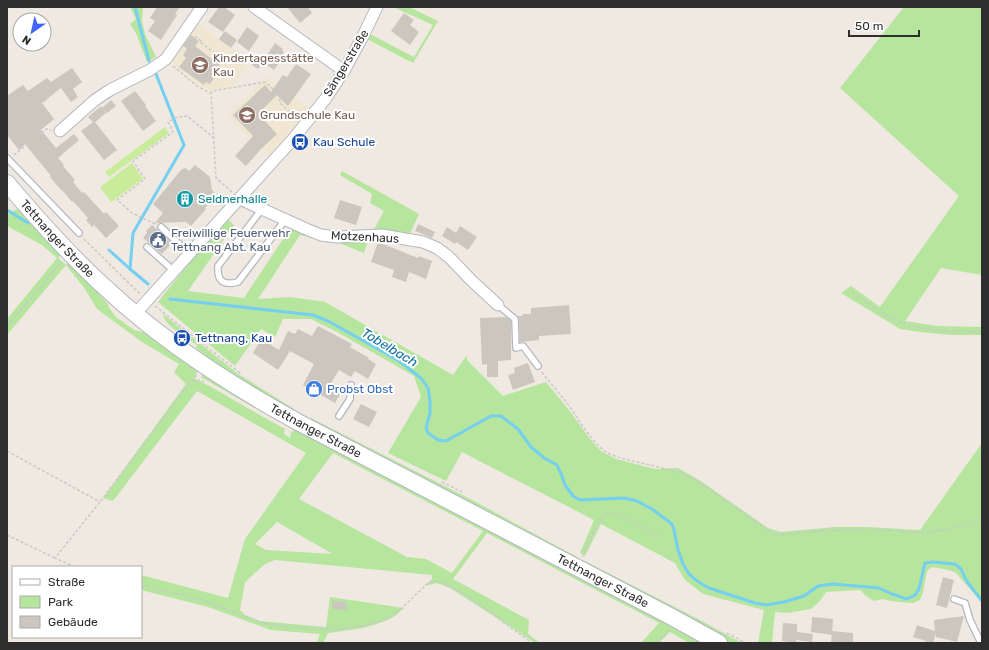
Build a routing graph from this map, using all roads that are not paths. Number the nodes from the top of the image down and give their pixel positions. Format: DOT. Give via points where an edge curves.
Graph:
graph roads {
  1 [pos="202,7"];
  2 [pos="254,7"];
  3 [pos="377,7"];
  4 [pos="344,71"];
  5 [pos="60,131"];
  6 [pos="8,159"];
  7 [pos="7,183"];
  8 [pos="240,199"];
  9 [pos="262,208"];
  10 [pos="285,220"];
  11 [pos="161,227"];
  12 [pos="79,233"];
  13 [pos="147,248"];
  14 [pos="190,254"];
  15 [pos="175,271"];
  16 [pos="498,305"];
  17 [pos="135,314"];
  18 [pos="538,366"];
  19 [pos="351,385"];
  20 [pos="339,416"];
  21 [pos="954,599"];
  22 [pos="719,643"];
  23 [pos="981,643"];
  1 -- 5 [label="street" via="166,59 95,100"];
  2 -- 4 [label="street"];
  3 -- 4 [label="street, Sängerstraße"];
  4 -- 8 [label="street, Sängerstraße" via="304,126"];
  6 -- 12 [label="lane"];
  7 -- 17 [label="main road, Tettnanger Straße" via="72,256"];
  8 -- 9 [label="street, Motzenhaus"];
  8 -- 14 [label="street, Sängerstraße"];
  9 -- 10 [label="street, Motzenhaus"];
  9 -- 10 [label="lane" via="218,266 217,275 222,282 238,282"];
  10 -- 16 [label="street, Motzenhaus" via="321,235 382,236 423,242 449,257"];
  11 -- 14 [label="lane"];
  13 -- 15 [label="lane"];
  14 -- 15 [label="street, Sängerstraße"];
  15 -- 17 [label="street, Sängerstraße"];
  16 -- 18 [label="lane" via="514,319 516,348 523,346"];
  17 -- 22 [label="main road, Tettnanger Straße" via="204,366 264,404"];
  19 -- 20 [label="lane" via="350,399"];
  21 -- 23 [label="lane" via="965,603"];
}
